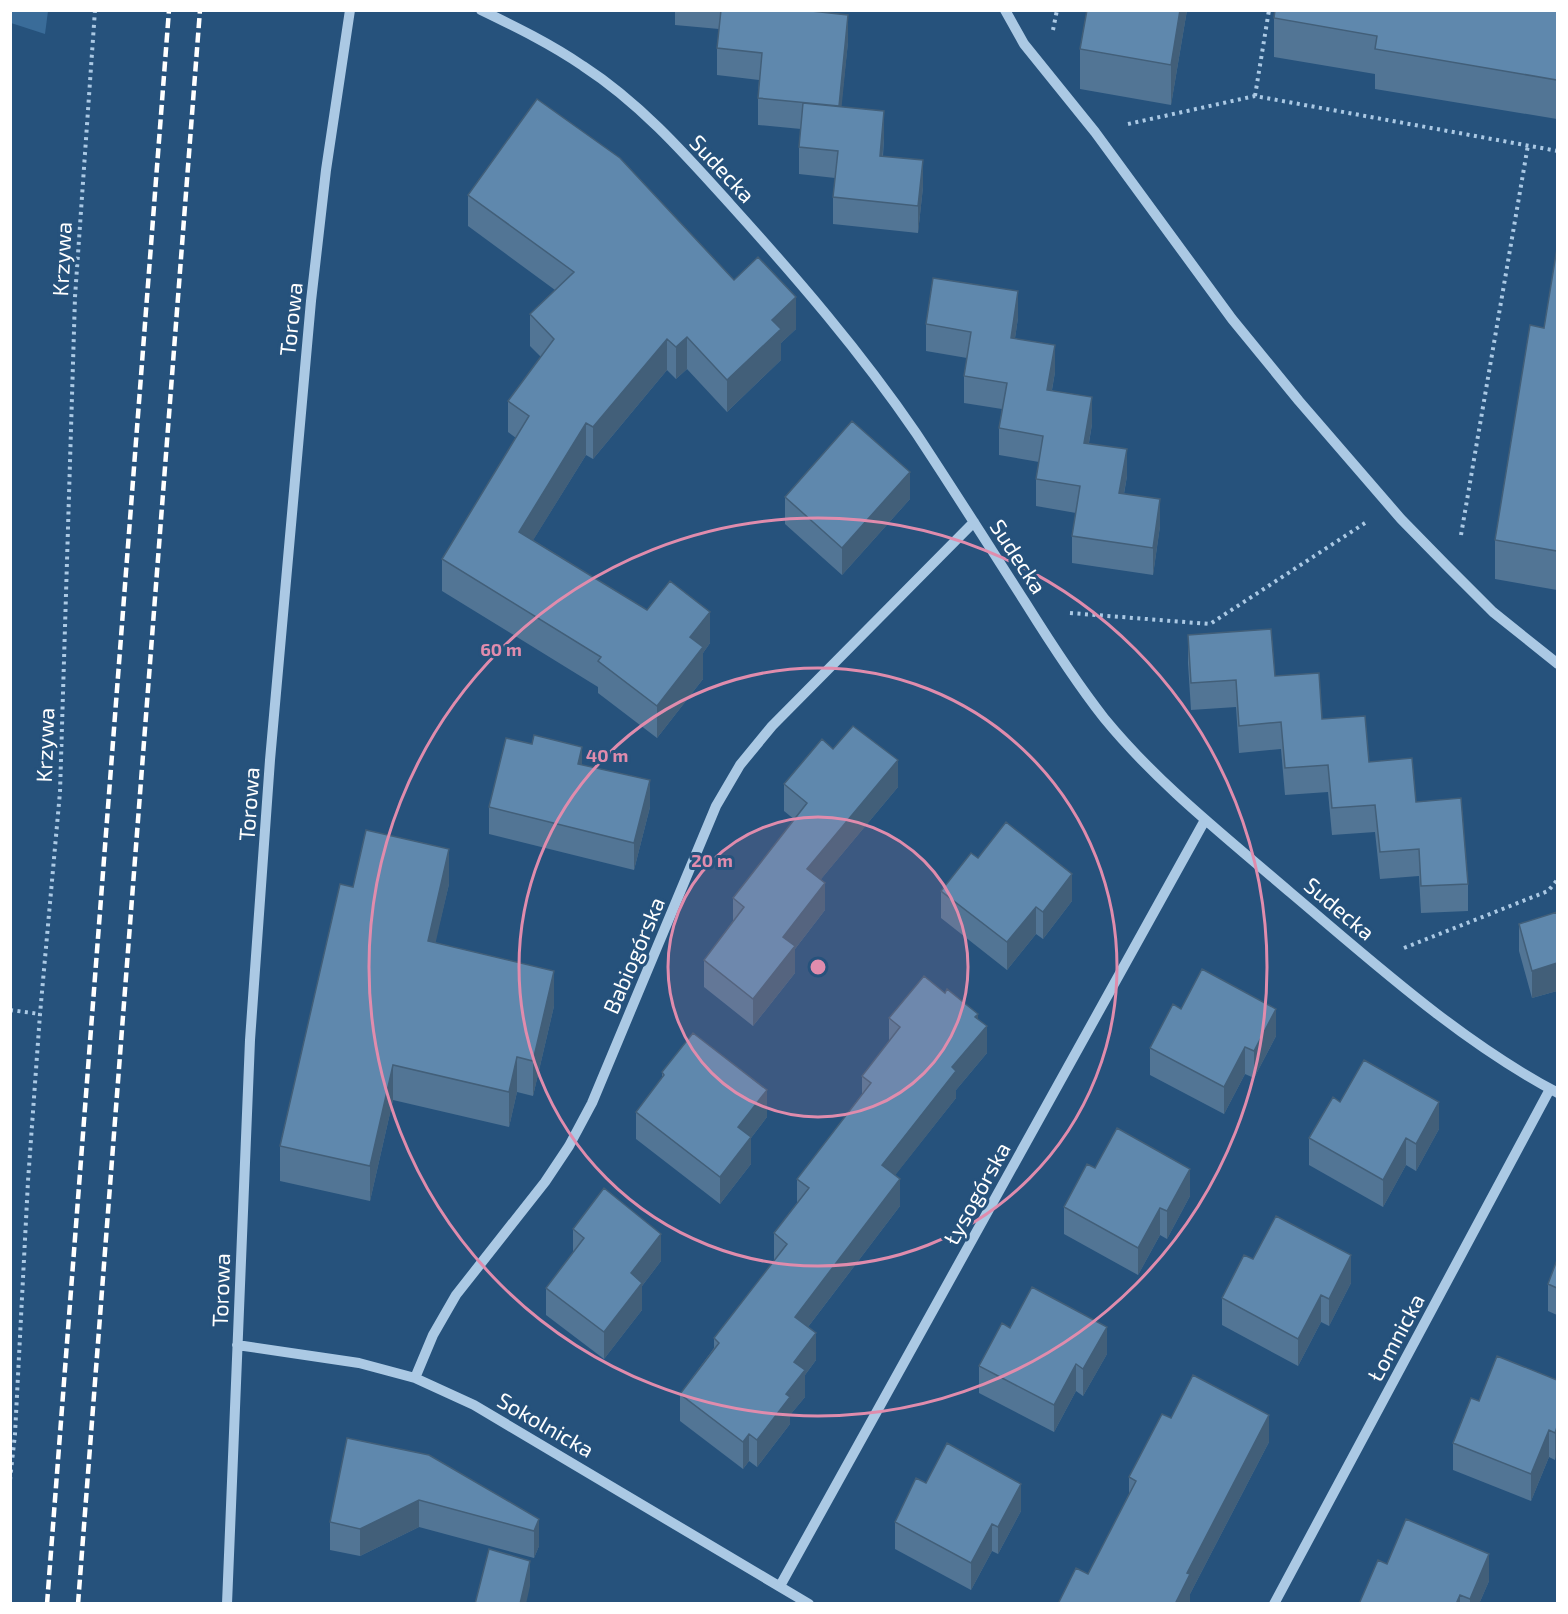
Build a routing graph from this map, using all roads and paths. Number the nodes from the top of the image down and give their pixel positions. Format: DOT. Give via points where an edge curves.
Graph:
graph roads {
  1 [pos="95,10"];
  2 [pos="350,10"];
  3 [pos="481,10"];
  4 [pos="1005,10"];
  5 [pos="1269,10"];
  6 [pos="1255,96"];
  7 [pos="1095,132"];
  8 [pos="1528,145"];
  9 [pos="1557,151"];
  10 [pos="1390,506"];
  11 [pos="974,522"];
  12 [pos="1455,574"];
  13 [pos="1030,610"];
  14 [pos="1557,664"];
  15 [pos="1205,820"];
  16 [pos="1557,879"];
  17 [pos="1371,960"];
  18 [pos="10,1010"];
  19 [pos="40,1014"];
  20 [pos="1554,1091"];
  21 [pos="237,1345"];
  22 [pos="415,1378"];
  23 [pos="10,1480"];
  24 [pos="780,1586"];
  25 [pos="227,1604"];
  26 [pos="809,1604"];
  27 [pos="1274,1604"];
  1 -- 19 [label="path, Krzywa" via="75,297 60,792"];
  2 -- 21 [label="street, Torowa" via="311,301 272,736 250,1040"];
  3 -- 11 [label="street, Sudecka" via="585,66 678,147 854,346"];
  4 -- 7 [label="street" via="1024,44"];
  5 -- 6 [label="path"];
  6 -- 7 [label="path"];
  6 -- 8 [label="path"];
  7 -- 10 [label="street" via="1232,318"];
  8 -- 9 [label="path"];
  8 -- 12 [label="path"];
  10 -- 12 [label="street"];
  10 -- 13 [label="path" via="1210,624"];
  11 -- 13 [label="street, Sudecka"];
  11 -- 22 [label="street, Babiogórska" via="772,726 741,765 717,806 592,1103 545,1182 456,1295"];
  12 -- 14 [label="street" via="1493,612"];
  13 -- 15 [label="street, Sudecka" via="1104,717 1152,772"];
  15 -- 17 [label="street, Sudecka"];
  15 -- 24 [label="street, Łysogórska"];
  16 -- 17 [label="path" via="1548,891"];
  17 -- 20 [label="street, Sudecka" via="1486,1049"];
  18 -- 19 [label="path"];
  19 -- 23 [label="path, Krzywa"];
  20 -- 27 [label="street, Łomnicka"];
  21 -- 22 [label="street, Sokolnicka" via="359,1363"];
  21 -- 25 [label="street, Torowa"];
  22 -- 24 [label="street, Sokolnicka" via="474,1405"];
  24 -- 26 [label="street, Sokolnicka"];
}
